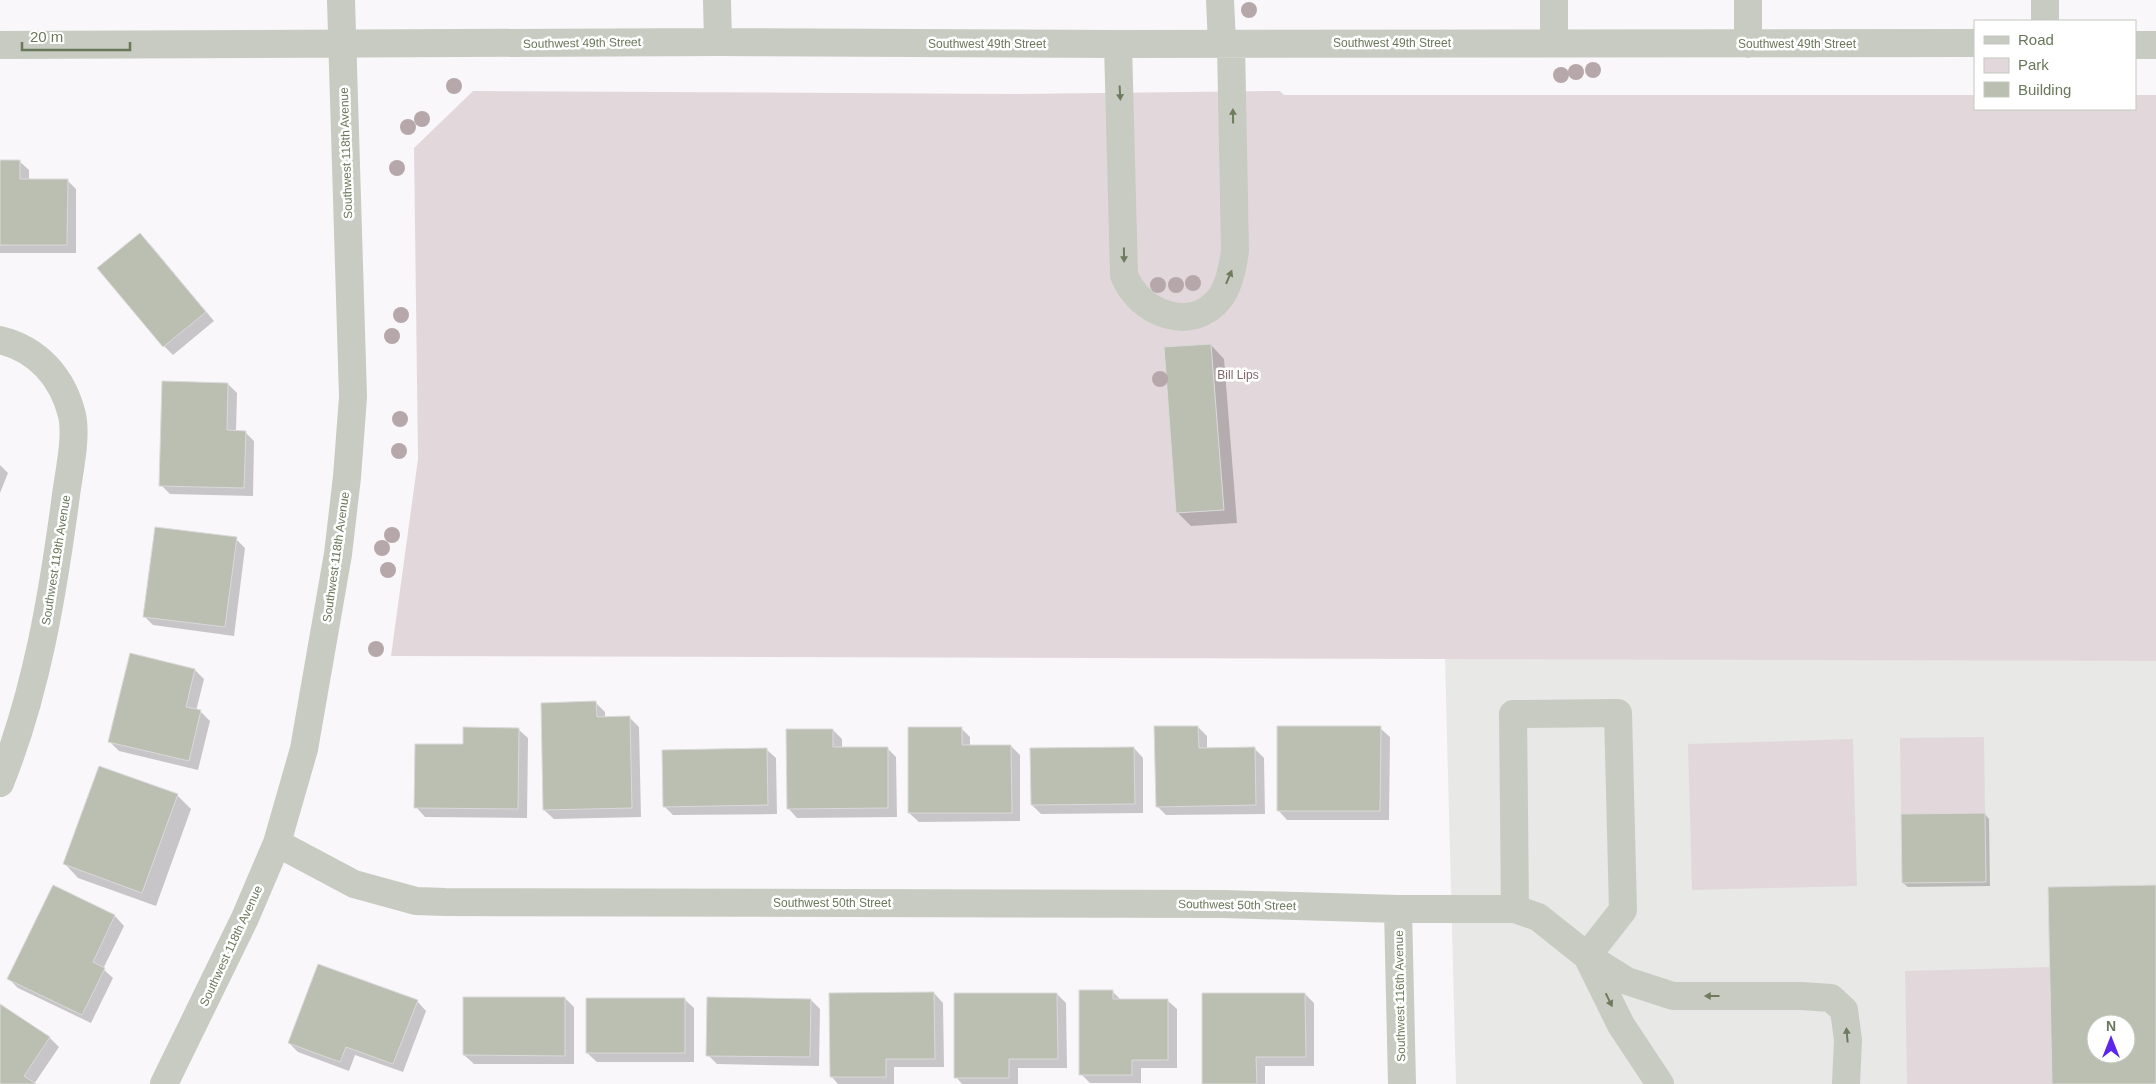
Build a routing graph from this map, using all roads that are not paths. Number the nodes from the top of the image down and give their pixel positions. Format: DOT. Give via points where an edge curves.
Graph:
graph roads {
  1 [pos="341,0"];
  2 [pos="717,0"];
  3 [pos="1220,0"];
  4 [pos="1554,0"];
  5 [pos="1748,0"];
  6 [pos="2045,0"];
  7 [pos="2045,20"];
  8 [pos="718,42"];
  9 [pos="1554,42"];
  10 [pos="1974,43"];
  11 [pos="1118,44"];
  12 [pos="1226,44"];
  13 [pos="1748,44"];
  14 [pos="2136,45"];
  15 [pos="2156,45"];
  16 [pos="0,46"];
  17 [pos="342,46"];
  18 [pos="0,340"];
  19 [pos="0,783"];
  20 [pos="278,844"];
  21 [pos="1398,909"];
  22 [pos="1515,910"];
  23 [pos="1587,956"];
  24 [pos="164,1084"];
  25 [pos="1402,1084"];
  26 [pos="1660,1084"];
  27 [pos="1846,1084"];
  1 -- 17 [label="street, Southwest 118th Avenue"];
  2 -- 8 [label="street"];
  3 -- 12 [label="street"];
  4 -- 9 [label="street"];
  5 -- 13 [label="street"];
  6 -- 7 [label="street"];
  8 -- 11 [label="street, Southwest 49th Street"];
  8 -- 17 [label="street, Southwest 49th Street"];
  9 -- 12 [label="street, Southwest 49th Street"];
  9 -- 13 [label="street, Southwest 49th Street"];
  10 -- 13 [label="street, Southwest 49th Street"];
  11 -- 12 [label="street, Southwest 49th Street"];
  11 -- 12 [label="street, one-way" via="1124,275 1129,288 1150,309 1176,315 1194,315 1208,309 1220,297 1236,251"];
  14 -- 15 [label="street"];
  16 -- 17 [label="street, Southwest 49th Street"];
  17 -- 20 [label="street, Southwest 118th Avenue" via="353,397 347,478 338,554 306,739"];
  18 -- 19 [label="street, Southwest 119th Avenue" via="38,357 57,378 72,417 72,448 54,586 37,666"];
  20 -- 21 [label="street, Southwest 50th Street" via="354,884 416,900 446,902 1223,904"];
  20 -- 24 [label="street, Southwest 118th Avenue"];
  21 -- 22 [label="street, Southwest 50th Street"];
  21 -- 25 [label="street, Southwest 116th Avenue"];
  22 -- 23 [label="street, Southwest 50th Street" via="1538,917"];
  22 -- 23 [label="street" via="1513,714 1618,713 1623,910"];
  23 -- 26 [label="street, one-way" via="1621,1025"];
  27 -- 23 [label="street, Southwest 50th Street, one-way" via="1848,1040 1844,1010 1831,998 1674,996 1627,981"];
}
